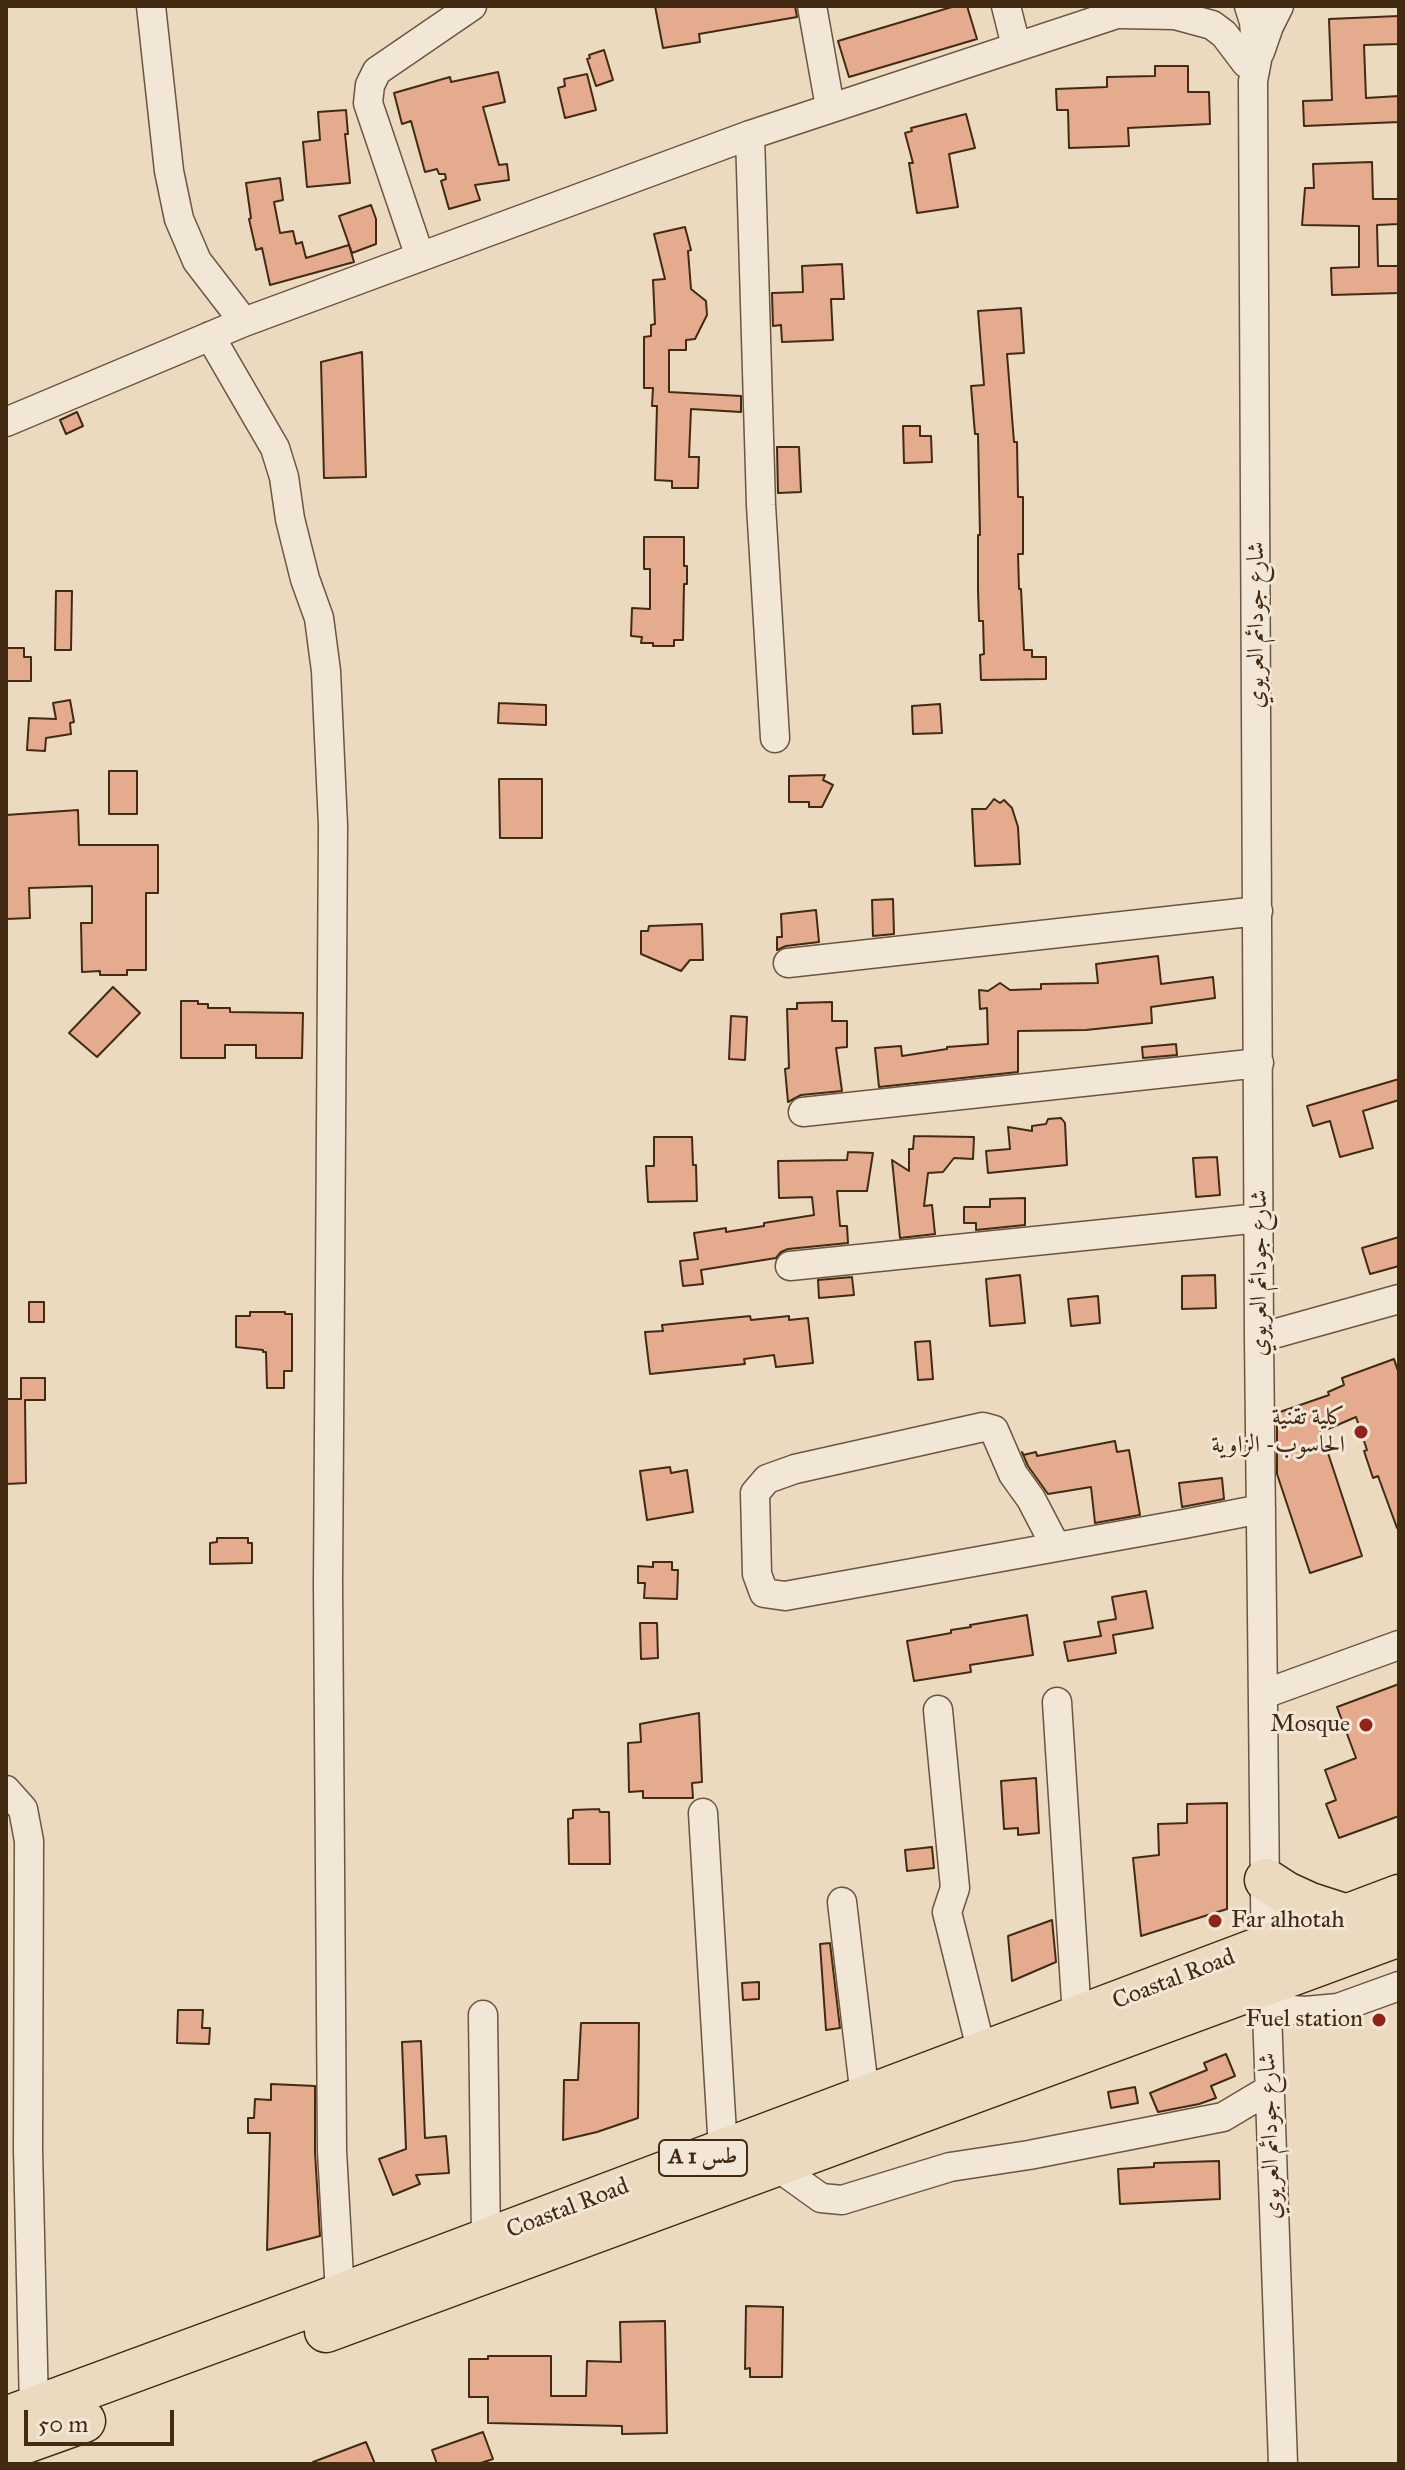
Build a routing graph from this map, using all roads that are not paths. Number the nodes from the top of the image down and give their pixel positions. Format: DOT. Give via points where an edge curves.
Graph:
graph roads {
  1 [pos="151,6"];
  2 [pos="472,6"];
  3 [pos="812,6"];
  4 [pos="1006,6"];
  5 [pos="1226,6"];
  6 [pos="1249,6"];
  7 [pos="1279,6"];
  8 [pos="1128,10"];
  9 [pos="1016,46"];
  10 [pos="1252,68"];
  11 [pos="830,107"];
  12 [pos="750,135"];
  13 [pos="420,257"];
  14 [pos="244,322"];
  15 [pos="210,336"];
  16 [pos="6,422"];
  17 [pos="775,738"];
  18 [pos="1258,911"];
  19 [pos="788,963"];
  20 [pos="1259,1063"];
  21 [pos="803,1112"];
  22 [pos="1260,1218"];
  23 [pos="790,1266"];
  24 [pos="1399,1299"];
  25 [pos="1259,1338"];
  26 [pos="1261,1509"];
  27 [pos="1056,1547"];
  28 [pos="1399,1645"];
  29 [pos="1264,1694"];
  30 [pos="1057,1702"];
  31 [pos="938,1710"];
  32 [pos="6,1790"];
  33 [pos="703,1813"];
  34 [pos="1266,1880"];
  35 [pos="1399,1896"];
  36 [pos="842,1902"];
  37 [pos="1347,1916"];
  38 [pos="1399,1935"];
  39 [pos="1266,1979"];
  40 [pos="1399,1986"];
  41 [pos="483,2015"];
  42 [pos="1077,2017"];
  43 [pos="982,2053"];
  44 [pos="1270,2089"];
  45 [pos="865,2097"];
  46 [pos="17,2144"];
  47 [pos="723,2150"];
  48 [pos="775,2165"];
  49 [pos="486,2240"];
  50 [pos="340,2295"];
  51 [pos="20,2413"];
  52 [pos="6,2449"];
  53 [pos="1283,2464"];
  1 -- 14 [label="street" via="179,219 197,261"];
  2 -- 13 [label="street" via="377,71 370,85 368,103"];
  3 -- 11 [label="street"];
  4 -- 9 [label="street"];
  5 -- 10 [label="street"];
  6 -- 10 [label="street" via="1254,22"];
  7 -- 10 [label="street"];
  8 -- 9 [label="street"];
  8 -- 10 [label="street" via="1212,25"];
  9 -- 11 [label="street"];
  10 -- 18 [label="street, شارع جودائم العريوي"];
  11 -- 12 [label="street"];
  12 -- 13 [label="street"];
  12 -- 17 [label="street" via="761,505"];
  13 -- 14 [label="street"];
  14 -- 15 [label="street"];
  15 -- 16 [label="street"];
  15 -- 50 [label="street" via="275,448 319,618 326,671 333,826 328,1567 332,2151"];
  18 -- 19 [label="street"];
  18 -- 20 [label="street, شارع جودائم العريوي"];
  20 -- 21 [label="street"];
  20 -- 22 [label="street, شارع جودائم العريوي"];
  22 -- 23 [label="street"];
  22 -- 25 [label="street, شارع جودائم العريوي"];
  24 -- 25 [label="street"];
  25 -- 26 [label="street, شارع جودائم العريوي"];
  26 -- 27 [label="street"];
  26 -- 29 [label="street, شارع جودائم العريوي"];
  27 -- 27 [label="street" via="785,1596 764,1593 757,1574 755,1493 767,1479 795,1469 983,1427 994,1430"];
  28 -- 29 [label="street"];
  29 -- 34 [label="street, شارع جودائم العريوي"];
  30 -- 42 [label="street"];
  31 -- 43 [label="street" via="955,1888 947,1912"];
  32 -- 46 [label="street" via="23,1809 29,1841"];
  33 -- 47 [label="street"];
  34 -- 37 [label="highway" via="1310,1904"];
  34 -- 39 [label="street, شارع جودائم العريوي"];
  35 -- 37 [label="highway, Coastal Road / A 1 طس"];
  36 -- 45 [label="street"];
  37 -- 39 [label="highway, Coastal Road / A 1 طس"];
  38 -- 39 [label="highway, Coastal Road / A 1 طس"];
  39 -- 40 [label="street" via="1305,2011 1338,2008"];
  39 -- 42 [label="highway, Coastal Road / A 1 طس"];
  39 -- 44 [label="street, شارع جودائم العريوي"];
  39 -- 48 [label="highway, Coastal Road / A 1 طس"];
  41 -- 49 [label="street"];
  42 -- 43 [label="highway, Coastal Road / A 1 طس"];
  43 -- 45 [label="highway, Coastal Road / A 1 طس"];
  44 -- 48 [label="street" via="1223,2117 950,2167 842,2200 821,2198"];
  44 -- 53 [label="street, شارع جودائم العريوي"];
  45 -- 47 [label="highway, Coastal Road / A 1 طس"];
  46 -- 51 [label="street"];
  47 -- 49 [label="highway, Coastal Road / A 1 طس"];
  48 -- 52 [label="highway, Coastal Road / A 1 طس"];
  49 -- 50 [label="highway, Coastal Road / A 1 طس"];
  50 -- 51 [label="highway, Coastal Road / A 1 طس"];
}
